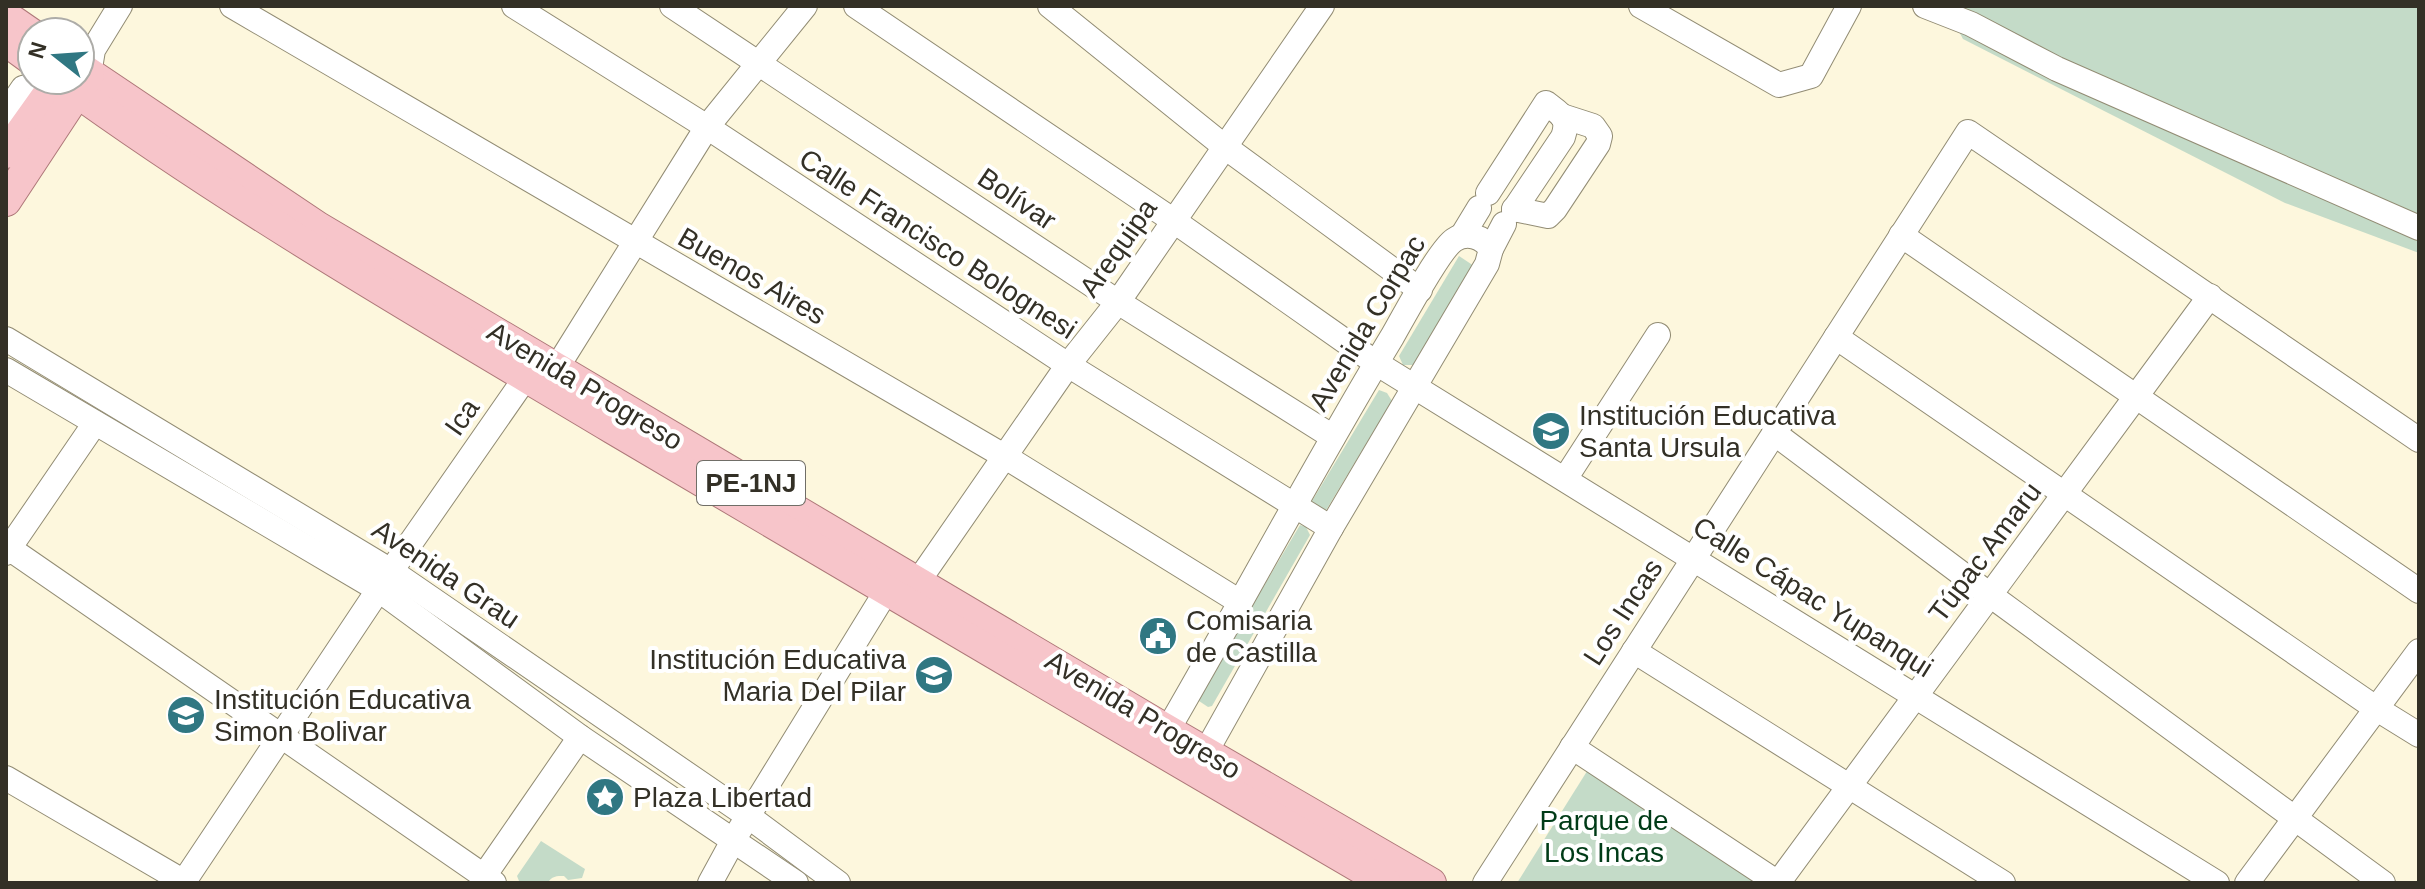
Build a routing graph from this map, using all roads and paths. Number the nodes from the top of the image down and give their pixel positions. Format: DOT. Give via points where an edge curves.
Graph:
graph roads {
  1 [pos="120,6"];
  2 [pos="232,6"];
  3 [pos="514,6"];
  4 [pos="672,6"];
  5 [pos="805,6"];
  6 [pos="856,6"];
  7 [pos="1050,6"];
  8 [pos="1322,6"];
  9 [pos="1641,6"];
  10 [pos="1849,6"];
  11 [pos="1925,6"];
  12 [pos="96,41"];
  13 [pos="759,64"];
  14 [pos="96,87"];
  15 [pos="96,92"];
  16 [pos="18,96"];
  17 [pos="54,96"];
  18 [pos="61,96"];
  19 [pos="6,113"];
  20 [pos="1562,116"];
  21 [pos="707,127"];
  22 [pos="1225,147"];
  23 [pos="6,153"];
  24 [pos="10,186"];
  25 [pos="1511,214"];
  26 [pos="1174,221"];
  27 [pos="2419,228"];
  28 [pos="1901,235"];
  29 [pos="1462,236"];
  30 [pos="634,242"];
  31 [pos="1491,249"];
  32 [pos="1420,290"];
  33 [pos="2210,296"];
  34 [pos="1118,302"];
  35 [pos="1658,335"];
  36 [pos="1836,337"];
  37 [pos="6,339"];
  38 [pos="1376,363"];
  39 [pos="1068,365"];
  40 [pos="556,369"];
  41 [pos="6,370"];
  42 [pos="526,377"];
  43 [pos="1414,387"];
  44 [pos="2138,395"];
  45 [pos="95,423"];
  46 [pos="1774,433"];
  47 [pos="1333,437"];
  48 [pos="2419,440"];
  49 [pos="1004,456"];
  50 [pos="1565,479"];
  51 [pos="2065,495"];
  52 [pos="1294,505"];
  53 [pos="1331,528"];
  54 [pos="7,549"];
  55 [pos="1694,558"];
  56 [pos="385,581"];
  57 [pos="902,586"];
  58 [pos="2419,591"];
  59 [pos="1990,595"];
  60 [pos="1240,602"];
  61 [pos="1634,651"];
  62 [pos="2419,651"];
  63 [pos="1916,696"];
  64 [pos="2377,709"];
  65 [pos="281,734"];
  66 [pos="2419,735"];
  67 [pos="580,737"];
  68 [pos="1162,740"];
  69 [pos="1572,747"];
  70 [pos="1200,762"];
  71 [pos="6,778"];
  72 [pos="1848,787"];
  73 [pos="748,816"];
  74 [pos="2295,818"];
  75 [pos="734,839"];
  76 [pos="489,880"];
  77 [pos="184,883"];
  78 [pos="710,883"];
  79 [pos="796,883"];
  80 [pos="838,883"];
  81 [pos="1386,883"];
  82 [pos="1431,883"];
  83 [pos="1485,883"];
  84 [pos="1778,883"];
  85 [pos="2003,883"];
  86 [pos="2217,883"];
  87 [pos="2247,883"];
  88 [pos="2383,883"];
  1 -- 12 [label="street"];
  2 -- 30 [label="street, Buenos Aires"];
  3 -- 21 [label="street, Calle Francisco Bolognesi"];
  4 -- 13 [label="street, Bolívar"];
  5 -- 13 [label="street"];
  6 -- 26 [label="street, Calle Cápac Yupanqui"];
  7 -- 22 [label="street"];
  8 -- 22 [label="street, Arequipa"];
  9 -- 10 [label="street" via="1779,85 1811,76"];
  11 -- 27 [label="street"];
  13 -- 21 [label="street"];
  13 -- 34 [label="street, Bolívar"];
  14 -- 40 [label="main road, Avenida Progreso / PE-1NJ"];
  15 -- 42 [label="main road, Avenida Progreso / PE-1NJ" via="177,162"];
  16 -- 19 [label="street"];
  17 -- 23 [label="main road"];
  18 -- 24 [label="main road"];
  20 -- 25 [label="street" via="1567,126 1563,137"];
  20 -- 25 [label="street" via="1593,126 1600,136 1598,144 1548,216"];
  20 -- 29 [label="street" via="1546,103"];
  21 -- 30 [label="street"];
  21 -- 39 [label="street, Calle Francisco Bolognesi"];
  22 -- 26 [label="street, Arequipa"];
  22 -- 32 [label="street"];
  25 -- 31 [label="street"];
  26 -- 34 [label="street, Arequipa"];
  26 -- 38 [label="street, Calle Cápac Yupanqui"];
  28 -- 33 [label="street, Los Incas" via="1968,132"];
  28 -- 36 [label="street, Los Incas"];
  28 -- 44 [label="street"];
  29 -- 31 [label="street, Avenida Corpac" via="1479,238"];
  29 -- 32 [label="street, Avenida Corpac" via="1450,244"];
  30 -- 40 [label="street"];
  30 -- 49 [label="street, Buenos Aires"];
  31 -- 43 [label="street"];
  32 -- 38 [label="street, Avenida Corpac"];
  33 -- 44 [label="street, Túpac Amaru"];
  33 -- 48 [label="street"];
  34 -- 39 [label="street, Arequipa"];
  34 -- 47 [label="street, Bolívar"];
  35 -- 50 [label="street"];
  36 -- 46 [label="street, Los Incas"];
  36 -- 51 [label="street"];
  37 -- 56 [label="street, Avenida Grau"];
  38 -- 43 [label="street, Calle Cápac Yupanqui"];
  38 -- 47 [label="street, Avenida Corpac"];
  39 -- 49 [label="street, Arequipa"];
  39 -- 52 [label="street, Calle Francisco Bolognesi"];
  40 -- 42 [label="street"];
  40 -- 57 [label="main road, Avenida Progreso / PE-1NJ"];
  41 -- 45 [label="street, Avenida Grau"];
  42 -- 56 [label="street, Ica"];
  42 -- 57 [label="main road, Avenida Progreso / PE-1NJ"];
  43 -- 50 [label="street, Calle Cápac Yupanqui"];
  43 -- 53 [label="street"];
  44 -- 51 [label="street, Túpac Amaru"];
  44 -- 58 [label="street"];
  45 -- 54 [label="street"];
  45 -- 56 [label="street, Avenida Grau"];
  46 -- 55 [label="street, Los Incas"];
  46 -- 59 [label="street"];
  47 -- 52 [label="street, Avenida Corpac"];
  49 -- 57 [label="street, Arequipa"];
  49 -- 60 [label="street, Buenos Aires"];
  50 -- 55 [label="street, Calle Cápac Yupanqui"];
  51 -- 59 [label="street, Túpac Amaru"];
  51 -- 64 [label="street"];
  52 -- 53 [label="street, Calle Francisco Bolognesi"];
  52 -- 60 [label="street, Avenida Corpac"];
  53 -- 70 [label="street"];
  54 -- 65 [label="street"];
  55 -- 61 [label="street, Los Incas"];
  55 -- 63 [label="street, Calle Cápac Yupanqui"];
  56 -- 65 [label="street, Ica"];
  56 -- 67 [label="street, Avenida Grau"];
  56 -- 73 [label="street, Avenida Grau"];
  57 -- 68 [label="main road, Avenida Progreso / PE-1NJ"];
  57 -- 73 [label="street, Arequipa"];
  59 -- 63 [label="street, Túpac Amaru"];
  59 -- 74 [label="street"];
  60 -- 68 [label="street, Avenida Corpac"];
  61 -- 69 [label="street, Los Incas"];
  61 -- 72 [label="street"];
  62 -- 64 [label="street"];
  63 -- 72 [label="street, Túpac Amaru"];
  63 -- 86 [label="street, Calle Cápac Yupanqui"];
  64 -- 66 [label="street"];
  64 -- 74 [label="street"];
  65 -- 76 [label="street"];
  65 -- 77 [label="street, Ica"];
  67 -- 75 [label="street, Avenida Grau"];
  67 -- 76 [label="street"];
  68 -- 70 [label="main road, Avenida Progreso / PE-1NJ"];
  69 -- 83 [label="street, Los Incas"];
  69 -- 84 [label="street"];
  70 -- 81 [label="main road, Avenida Progreso / PE-1NJ"];
  70 -- 82 [label="main road, Avenida Progreso / PE-1NJ"];
  71 -- 77 [label="street"];
  72 -- 84 [label="street, Túpac Amaru"];
  72 -- 85 [label="street"];
  73 -- 75 [label="street, Arequipa"];
  73 -- 80 [label="street, Avenida Grau"];
  74 -- 87 [label="street"];
  74 -- 88 [label="street"];
  75 -- 78 [label="street, Arequipa"];
  75 -- 79 [label="street, Avenida Grau"];
}
